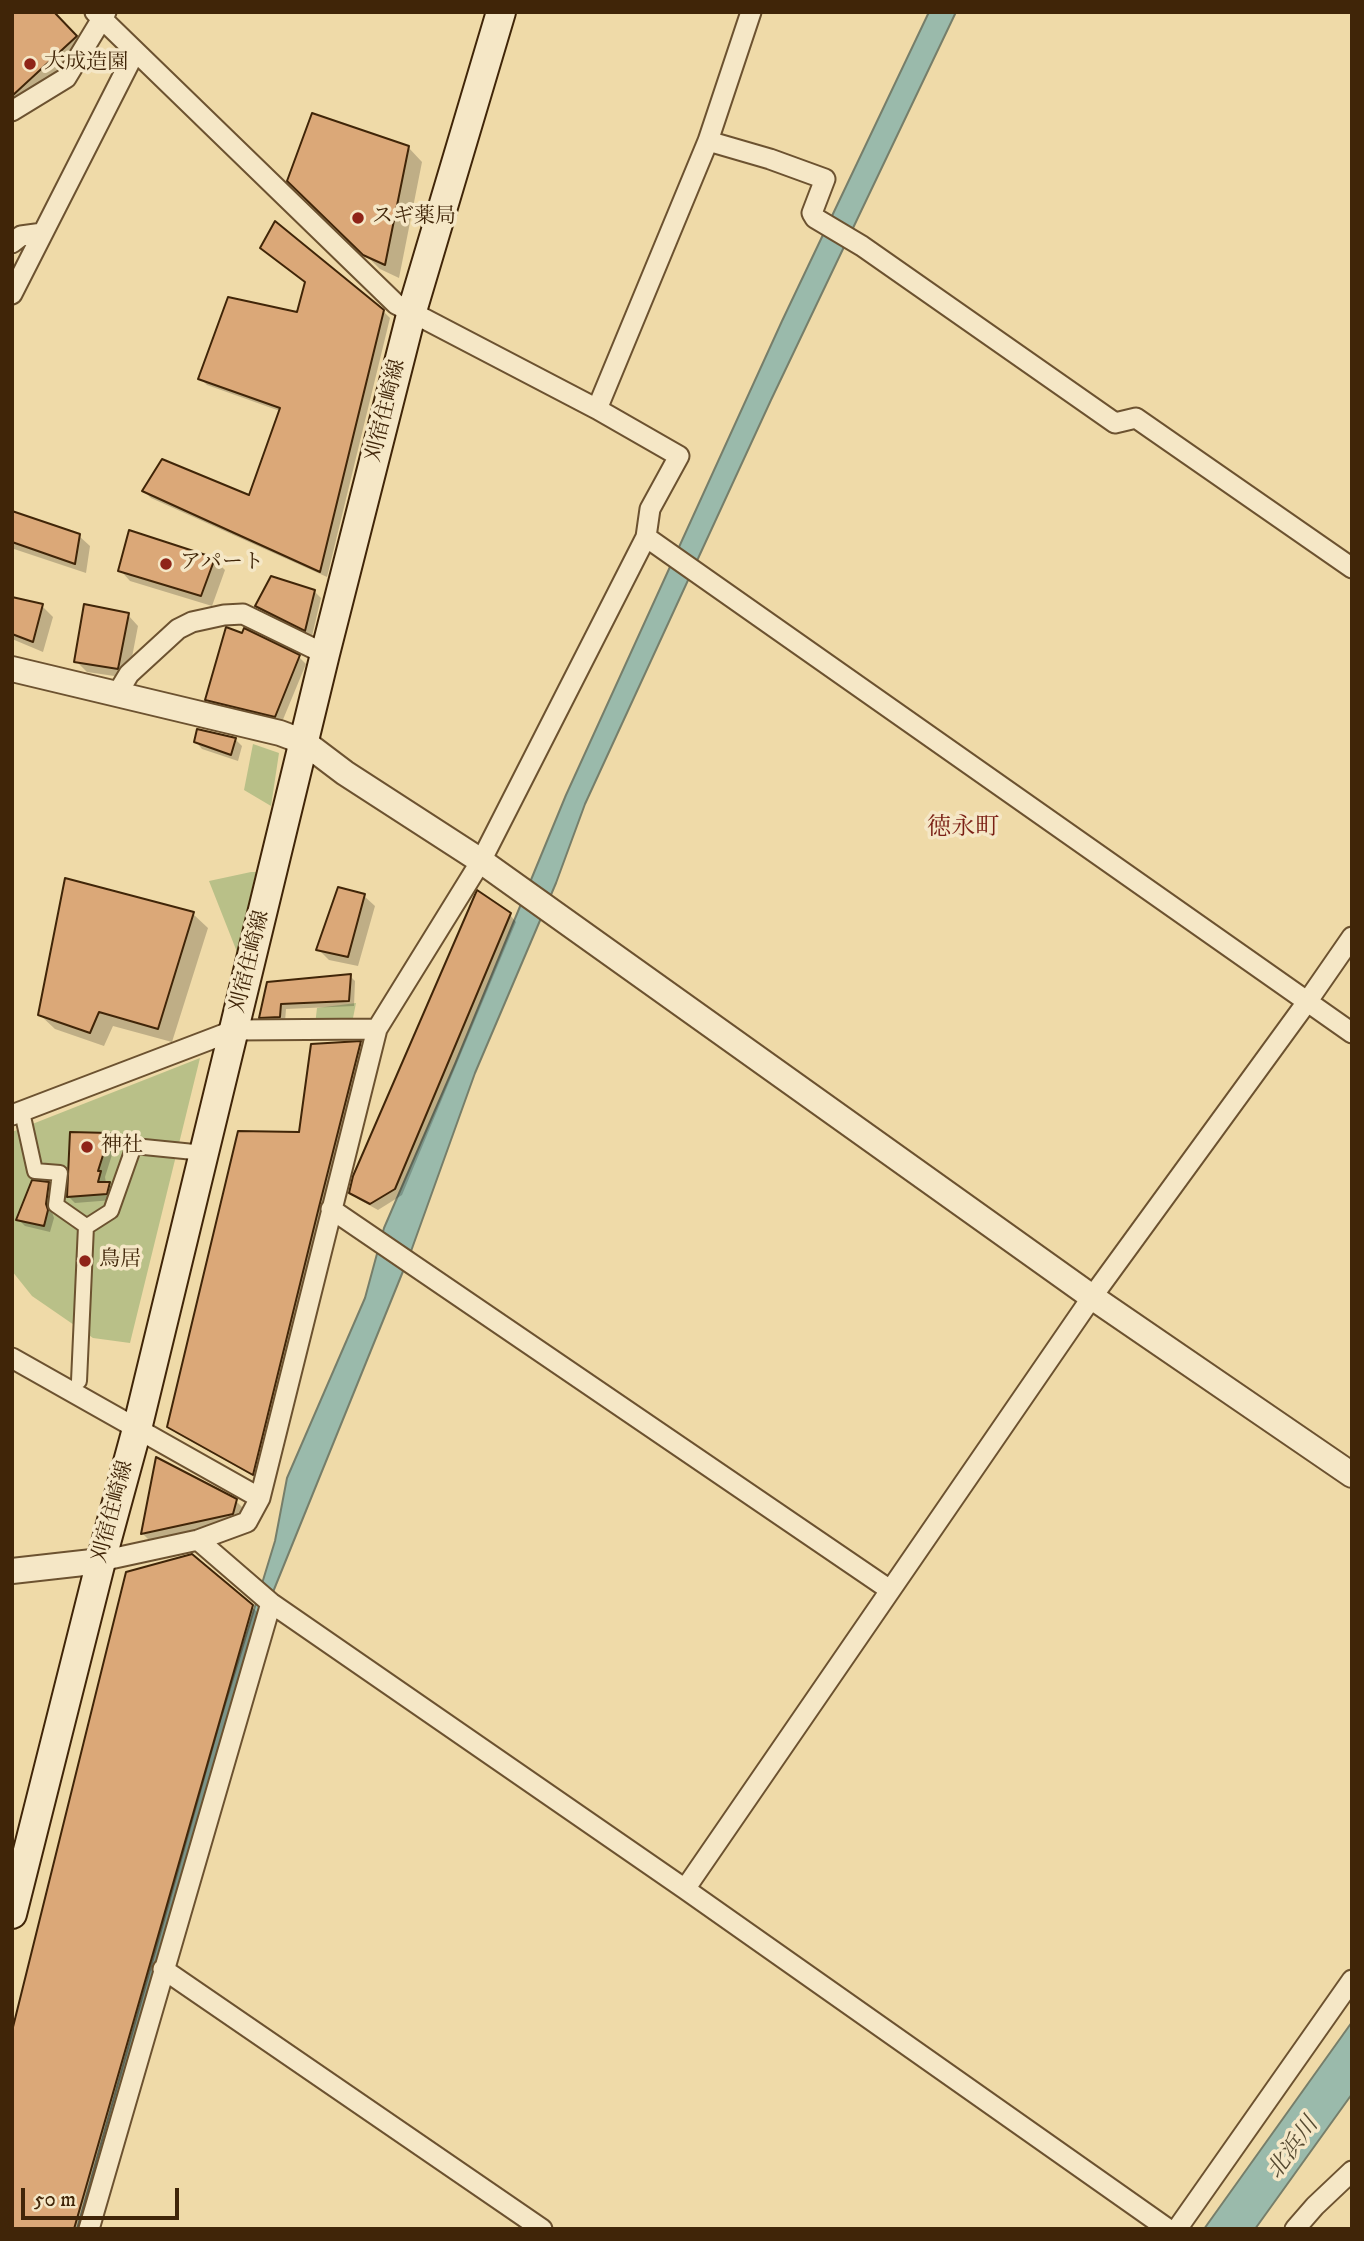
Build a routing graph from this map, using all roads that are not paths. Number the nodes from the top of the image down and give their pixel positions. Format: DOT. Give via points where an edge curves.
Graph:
graph roads {
  1 [pos="500,12"];
  2 [pos="751,12"];
  3 [pos="101,15"];
  4 [pos="135,52"];
  5 [pos="12,111"];
  6 [pos="708,141"];
  7 [pos="43,233"];
  8 [pos="12,243"];
  9 [pos="12,294"];
  10 [pos="412,311"];
  11 [pos="597,409"];
  12 [pos="646,537"];
  13 [pos="1352,568"];
  14 [pos="325,654"];
  15 [pos="12,669"];
  16 [pos="117,694"];
  17 [pos="304,742"];
  18 [pos="481,861"];
  19 [pos="1352,936"];
  20 [pos="1307,1002"];
  21 [pos="377,1029"];
  22 [pos="234,1030"];
  23 [pos="1352,1033"];
  24 [pos="17,1114"];
  25 [pos="194,1152"];
  26 [pos="331,1209"];
  27 [pos="86,1227"];
  28 [pos="1092,1297"];
  29 [pos="12,1358"];
  30 [pos="79,1381"];
  31 [pos="137,1429"];
  32 [pos="1352,1475"];
  33 [pos="260,1498"];
  34 [pos="198,1541"];
  35 [pos="100,1561"];
  36 [pos="12,1570"];
  37 [pos="890,1590"];
  38 [pos="271,1603"];
  39 [pos="685,1889"];
  40 [pos="12,1914"];
  41 [pos="163,1969"];
  42 [pos="1352,1980"];
  43 [pos="1352,2171"];
  44 [pos="89,2229"];
  45 [pos="542,2229"];
  46 [pos="1168,2229"];
  47 [pos="1177,2229"];
  48 [pos="1295,2229"];
  1 -- 10 [label="main road, 刈宿住崎線"];
  2 -- 6 [label="street"];
  3 -- 4 [label="street"];
  3 -- 5 [label="street" via="66,78"];
  4 -- 7 [label="street"];
  4 -- 10 [label="street" via="396,304"];
  6 -- 11 [label="street"];
  6 -- 13 [label="street" via="825,180 812,213 815,218 1115,423 1136,418"];
  7 -- 8 [label="street" via="21,236"];
  7 -- 9 [label="street"];
  10 -- 11 [label="street"];
  10 -- 14 [label="main road, 刈宿住崎線"];
  11 -- 12 [label="street" via="679,456 650,509"];
  12 -- 18 [label="street"];
  12 -- 20 [label="street"];
  14 -- 16 [label="street" via="243,614 224,615 178,629 129,674"];
  14 -- 17 [label="main road, 刈宿住崎線"];
  15 -- 16 [label="street"];
  16 -- 17 [label="street"];
  17 -- 18 [label="street"];
  17 -- 22 [label="main road, 刈宿住崎線"];
  18 -- 21 [label="street"];
  18 -- 28 [label="street"];
  19 -- 20 [label="street"];
  20 -- 23 [label="street"];
  20 -- 28 [label="street"];
  21 -- 22 [label="street"];
  21 -- 26 [label="street"];
  22 -- 24 [label="street"];
  22 -- 31 [label="main road, 刈宿住崎線"];
  24 -- 27 [label="street" via="35,1171 60,1173 56,1205"];
  25 -- 27 [label="street" via="134,1146 111,1211"];
  26 -- 33 [label="street"];
  26 -- 37 [label="street"];
  27 -- 30 [label="street"];
  28 -- 32 [label="street"];
  28 -- 37 [label="street"];
  29 -- 31 [label="street"];
  31 -- 33 [label="street"];
  31 -- 35 [label="main road, 刈宿住崎線"];
  33 -- 34 [label="street" via="247,1522"];
  34 -- 35 [label="street"];
  34 -- 38 [label="street"];
  35 -- 36 [label="street"];
  35 -- 40 [label="main road, 刈宿住崎線"];
  37 -- 39 [label="street"];
  38 -- 39 [label="street"];
  38 -- 41 [label="street"];
  39 -- 46 [label="street"];
  41 -- 44 [label="street"];
  41 -- 45 [label="street"];
  42 -- 47 [label="street"];
  43 -- 48 [label="street"];
}
